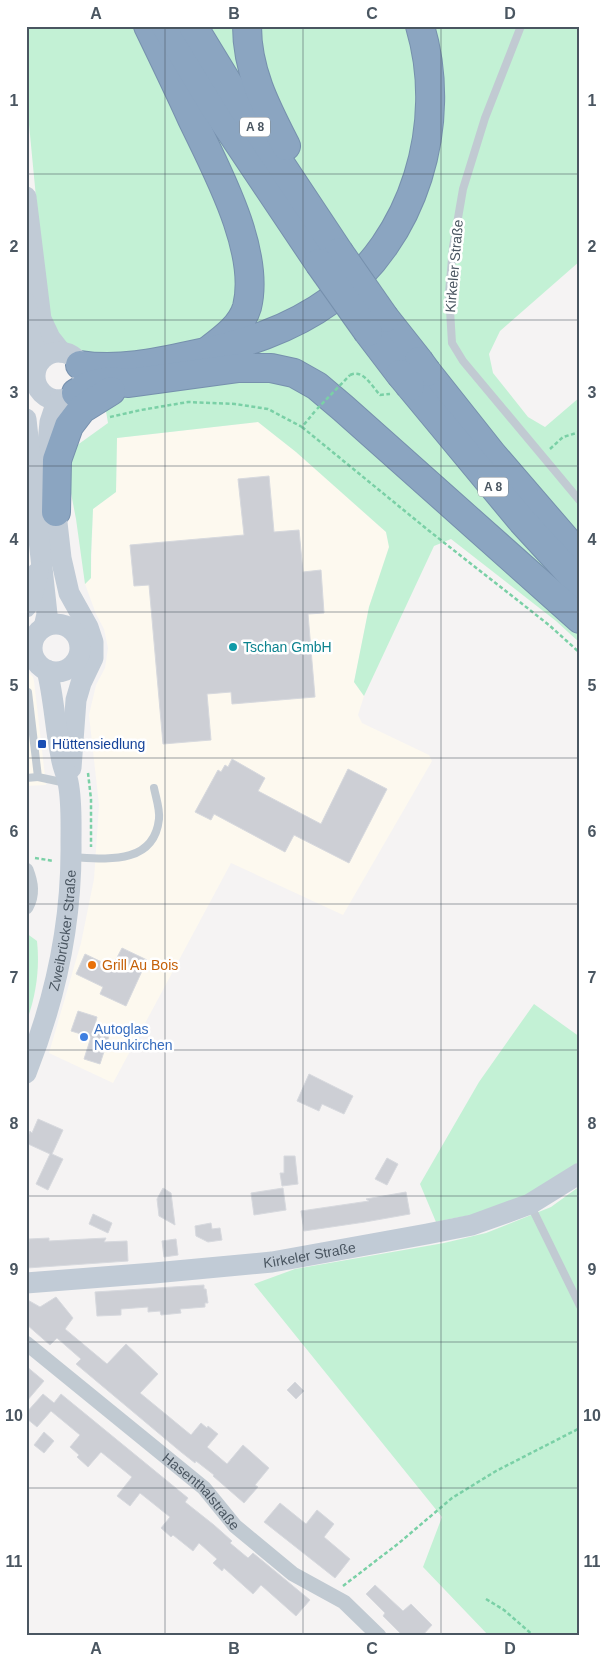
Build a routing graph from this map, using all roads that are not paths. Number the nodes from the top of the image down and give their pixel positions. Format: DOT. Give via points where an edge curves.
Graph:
graph roads {
  1 [pos="148,26"];
  2 [pos="166,26"];
  3 [pos="193,26"];
  4 [pos="247,26"];
  5 [pos="420,26"];
  6 [pos="521,26"];
  7 [pos="26,197"];
  8 [pos="320,225"];
  9 [pos="329,258"];
  10 [pos="26,304"];
  11 [pos="205,352"];
  12 [pos="70,358"];
  13 [pos="39,362"];
  14 [pos="414,373"];
  15 [pos="129,383"];
  16 [pos="36,385"];
  17 [pos="68,397"];
  18 [pos="26,419"];
  19 [pos="35,492"];
  20 [pos="580,501"];
  21 [pos="56,512"];
  22 [pos="39,544"];
  23 [pos="580,556"];
  24 [pos="61,558"];
  25 [pos="580,584"];
  26 [pos="26,606"];
  27 [pos="580,619"];
  28 [pos="69,628"];
  29 [pos="35,635"];
  30 [pos="43,664"];
  31 [pos="26,692"];
  32 [pos="30,745"];
  33 [pos="80,765"];
  34 [pos="38,777"];
  35 [pos="26,778"];
  36 [pos="68,783"];
  37 [pos="154,788"];
  38 [pos="78,860"];
  39 [pos="29,864"];
  40 [pos="26,907"];
  41 [pos="27,1071"];
  42 [pos="580,1173"];
  43 [pos="530,1204"];
  44 [pos="26,1283"];
  45 [pos="580,1306"];
  46 [pos="26,1343"];
  47 [pos="379,1636"];
  1 -- 11 [label="highway" via="232,207 250,272 247,308 239,324"];
  2 -- 9 [label="highway, A 8" via="223,119"];
  3 -- 8 [label="highway, A 8"];
  4 -- 8 [label="highway" via="247,46 254,77"];
  5 -- 11 [label="highway" via="428,64 431,104 428,134 421,169 396,227 362,274 332,300 281,329 250,342"];
  6 -- 20 [label="lane, Kirkeler Straße" via="485,118 463,189 453,247 450,329 452,343 463,361"];
  7 -- 12 [label="main road" via="41,319 50,338"];
  8 -- 9 [label="highway, A 8"];
  9 -- 14 [label="highway, A 8, bridge"];
  10 -- 13 [label="main road" via="30,334"];
  11 -- 12 [label="highway" via="132,366 96,368"];
  12 -- 13 [label="main road" via="48,354"];
  12 -- 17 [label="main road" via="82,372 82,380 80,387"];
  13 -- 16 [label="main road" via="35,369"];
  14 -- 23 [label="highway, A 8" via="492,454"];
  14 -- 25 [label="highway, A 8" via="522,521"];
  15 -- 17 [label="highway" via="107,382 88,386"];
  15 -- 21 [label="highway" via="82,409 69,426 57,460"];
  15 -- 27 [label="highway" via="238,368 271,368 294,373 317,386 343,408"];
  16 -- 17 [label="main road" via="46,396"];
  16 -- 19 [label="main road" via="33,436"];
  17 -- 21 [label="main road, Zweibrücker Straße" via="54,410 50,422 48,444"];
  18 -- 19 [label="main road"];
  19 -- 22 [label="main road"];
  21 -- 24 [label="main road, Zweibrücker Straße"];
  22 -- 26 [label="main road" via="38,573"];
  22 -- 29 [label="main road" via="48,614"];
  24 -- 28 [label="main road, Zweibrücker Straße" via="62,600"];
  24 -- 33 [label="main road, Zweibrücker Straße" via="69,593 93,642 93,658 80,683 76,700"];
  28 -- 29 [label="main road" via="57,624"];
  28 -- 30 [label="main road" via="80,646 76,660 71,666"];
  29 -- 30 [label="main road" via="32,644"];
  30 -- 33 [label="main road, Zweibrücker Straße" via="64,685"];
  30 -- 36 [label="main road, Zweibrücker Straße" via="51,686 61,758"];
  31 -- 32 [label="lane"];
  32 -- 34 [label="lane"];
  33 -- 36 [label="main road, Zweibrücker Straße"];
  34 -- 35 [label="lane"];
  34 -- 36 [label="lane"];
  36 -- 38 [label="main road, Zweibrücker Straße"];
  37 -- 38 [label="lane" via="159,819 154,839 145,849 134,855"];
  38 -- 41 [label="main road, Zweibrücker Straße" via="61,959 40,1037"];
  39 -- 40 [label="street" via="31,898"];
  42 -- 43 [label="main road, Kirkeler Straße"];
  43 -- 44 [label="main road, Kirkeler Straße" via="472,1225 272,1262"];
  43 -- 45 [label="lane"];
  46 -- 47 [label="street, Hasenthalstraße" via="204,1488 235,1526 294,1574 344,1602"];
}
